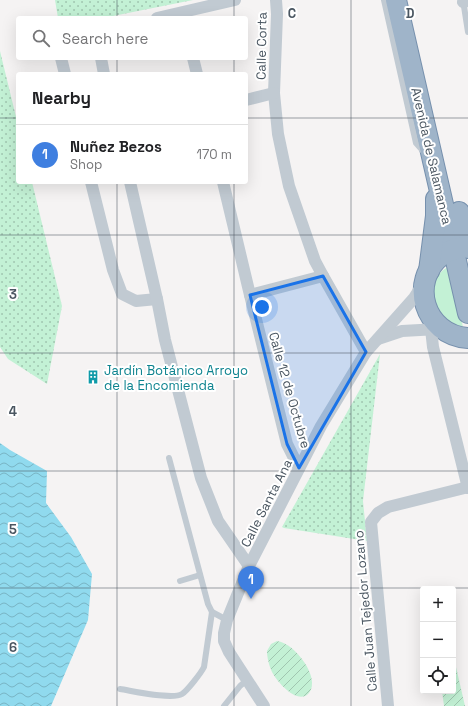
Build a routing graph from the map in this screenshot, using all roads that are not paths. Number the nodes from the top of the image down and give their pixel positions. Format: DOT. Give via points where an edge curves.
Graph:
graph roads {
  1 [pos="236,0"];
  2 [pos="276,0"];
  3 [pos="384,0"];
  4 [pos="396,0"];
  5 [pos="408,0"];
  6 [pos="465,1"];
  7 [pos="182,15"];
  8 [pos="468,32"];
  9 [pos="62,60"];
  10 [pos="100,60"];
  11 [pos="194,60"];
  12 [pos="64,72"];
  13 [pos="104,72"];
  14 [pos="196,72"];
  15 [pos="274,93"];
  16 [pos="248,100"];
  17 [pos="436,170"];
  18 [pos="92,184"];
  19 [pos="130,184"];
  20 [pos="223,184"];
  21 [pos="465,226"];
  22 [pos="464,247"];
  23 [pos="323,276"];
  24 [pos="427,277"];
  25 [pos="250,295"];
  26 [pos="157,299"];
  27 [pos="468,313"];
  28 [pos="436,329"];
  29 [pos="468,338"];
  30 [pos="377,339"];
  31 [pos="366,352"];
  32 [pos="169,458"];
  33 [pos="299,468"];
  34 [pos="468,488"];
  35 [pos="249,566"];
  36 [pos="200,575"];
  37 [pos="180,580"];
  38 [pos="212,612"];
  39 [pos="228,620"];
  40 [pos="247,680"];
  41 [pos="120,689"];
  42 [pos="224,706"];
  43 [pos="264,706"];
  44 [pos="388,706"];
  1 -- 7 [label="street"];
  2 -- 15 [label="street, Calle Corta"];
  3 -- 17 [label="lane" via="416,143"];
  4 -- 17 [label="highway, Avenida de Salamanca"];
  5 -- 21 [label="highway, Avenida de Salamanca"];
  6 -- 8 [label="lane"];
  9 -- 12 [label="street"];
  10 -- 13 [label="street"];
  11 -- 14 [label="street"];
  15 -- 16 [label="street"];
  15 -- 23 [label="street, Calle Corta" via="278,134 289,186"];
  17 -- 22 [label="highway, Avenida de Salamanca"];
  17 -- 24 [label="highway" via="436,216"];
  18 -- 26 [label="street" via="113,270 122,294 136,302"];
  19 -- 26 [label="street"];
  20 -- 25 [label="street, Calle 12 de Octubre"];
  21 -- 22 [label="highway, Avenida de Salamanca"];
  22 -- 24 [label="highway" via="442,255 432,266"];
  22 -- 27 [label="highway, Avenida de Salamanca"];
  23 -- 25 [label="street"];
  23 -- 31 [label="street, Calle Corta"];
  24 -- 28 [label="highway" via="425,304"];
  24 -- 30 [label="street, Calle Santa Ana" via="414,298"];
  25 -- 33 [label="street, Calle 12 de Octubre" via="287,444"];
  26 -- 35 [label="street" via="165,340 201,478 218,521"];
  28 -- 29 [label="highway"];
  28 -- 30 [label="street" via="402,331"];
  28 -- 34 [label="street" via="433,347"];
  30 -- 31 [label="street, Calle Santa Ana"];
  31 -- 33 [label="street, Calle Santa Ana"];
  32 -- 36 [label="lane"];
  33 -- 35 [label="street, Calle Santa Ana"];
  34 -- 44 [label="street, Calle Juan Tejedor Lozano" via="388,507 378,513 371,522"];
  35 -- 39 [label="street, Calle Santa Ana"];
  36 -- 37 [label="lane"];
  36 -- 38 [label="lane"];
  38 -- 39 [label="lane"];
  38 -- 41 [label="lane" via="204,667 182,694 172,696"];
  39 -- 40 [label="street, Calle Santa Ana" via="224,641"];
  40 -- 42 [label="lane"];
  40 -- 43 [label="street, Calle Santa Ana"];
}
